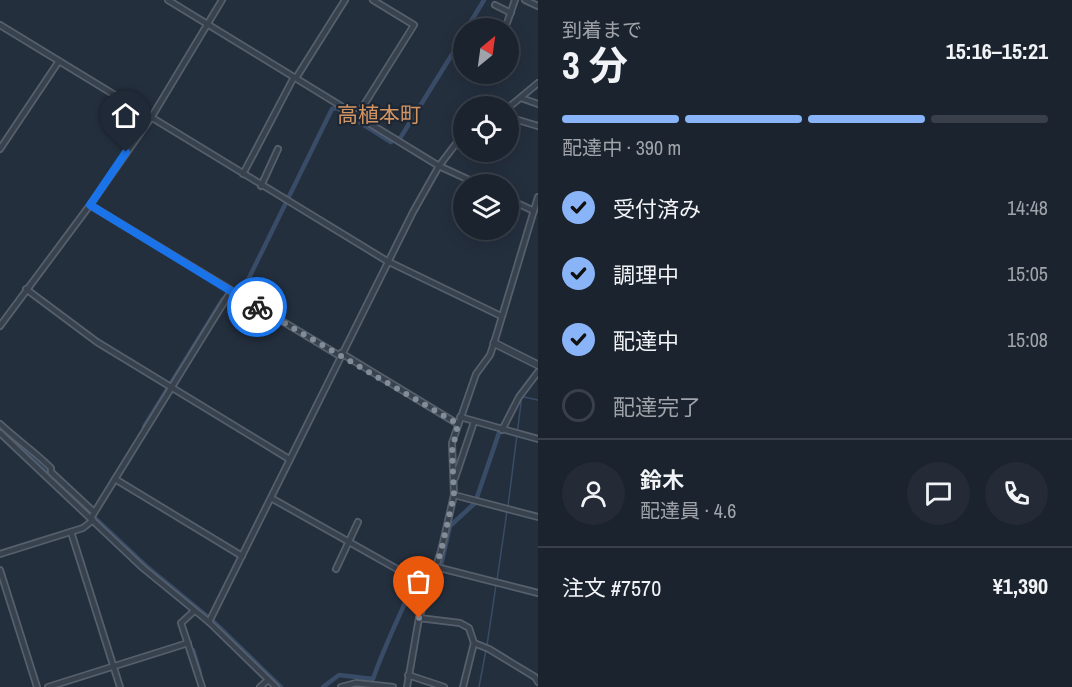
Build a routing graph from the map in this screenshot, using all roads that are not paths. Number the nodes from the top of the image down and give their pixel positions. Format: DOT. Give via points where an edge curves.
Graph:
graph roads {
  1 [pos="168,0"];
  2 [pos="222,0"];
  3 [pos="345,0"];
  4 [pos="374,0"];
  5 [pos="515,0"];
  6 [pos="525,0"];
  7 [pos="380,2"];
  8 [pos="495,5"];
  9 [pos="538,6"];
  10 [pos="511,13"];
  11 [pos="509,18"];
  12 [pos="207,24"];
  13 [pos="0,25"];
  14 [pos="59,61"];
  15 [pos="295,78"];
  16 [pos="538,83"];
  17 [pos="522,98"];
  18 [pos="519,100"];
  19 [pos="538,104"];
  20 [pos="357,116"];
  21 [pos="151,118"];
  22 [pos="519,120"];
  23 [pos="538,126"];
  24 [pos="453,147"];
  25 [pos="0,149"];
  26 [pos="278,149"];
  27 [pos="438,166"];
  28 [pos="243,174"];
  29 [pos="456,174"];
  30 [pos="261,186"];
  31 [pos="538,197"];
  32 [pos="519,203"];
  33 [pos="90,205"];
  34 [pos="536,208"];
  35 [pos="387,261"];
  36 [pos="26,289"];
  37 [pos="231,291"];
  38 [pos="501,316"];
  39 [pos="0,326"];
  40 [pos="494,343"];
  41 [pos="340,354"];
  42 [pos="538,365"];
  43 [pos="538,372"];
  44 [pos="170,387"];
  45 [pos="460,417"];
  46 [pos="474,422"];
  47 [pos="0,424"];
  48 [pos="458,424"];
  49 [pos="501,429"];
  50 [pos="0,433"];
  51 [pos="538,439"];
  52 [pos="452,446"];
  53 [pos="465,449"];
  54 [pos="289,459"];
  55 [pos="115,479"];
  56 [pos="454,481"];
  57 [pos="454,495"];
  58 [pos="270,498"];
  59 [pos="94,512"];
  60 [pos="538,517"];
  61 [pos="92,519"];
  62 [pos="358,522"];
  63 [pos="71,532"];
  64 [pos="350,542"];
  65 [pos="0,554"];
  66 [pos="242,556"];
  67 [pos="436,567"];
  68 [pos="336,569"];
  69 [pos="0,570"];
  70 [pos="429,587"];
  71 [pos="538,593"];
  72 [pos="193,612"];
  73 [pos="419,618"];
  74 [pos="210,620"];
  75 [pos="188,643"];
  76 [pos="474,643"];
  77 [pos="113,666"];
  78 [pos="408,675"];
  79 [pos="537,679"];
  80 [pos="268,680"];
  81 [pos="37,687"];
  82 [pos="48,687"];
  83 [pos="120,687"];
  84 [pos="202,687"];
  85 [pos="260,687"];
  86 [pos="276,687"];
  87 [pos="341,687"];
  88 [pos="393,687"];
  89 [pos="406,687"];
  90 [pos="444,687"];
  91 [pos="463,687"];
  1 -- 12 [label="street"];
  2 -- 12 [label="street"];
  3 -- 15 [label="street"];
  4 -- 7 [label="street"];
  5 -- 10 [label="street"];
  6 -- 9 [label="street"];
  7 -- 20 [label="street" via="414,25"];
  8 -- 10 [label="street"];
  10 -- 11 [label="street"];
  12 -- 15 [label="street"];
  12 -- 21 [label="street"];
  13 -- 14 [label="street"];
  14 -- 21 [label="street"];
  14 -- 25 [label="street"];
  15 -- 20 [label="street"];
  15 -- 28 [label="street"];
  16 -- 17 [label="street"];
  17 -- 18 [label="street"];
  17 -- 19 [label="street"];
  20 -- 27 [label="street"];
  21 -- 28 [label="street"];
  21 -- 33 [label="street"];
  22 -- 23 [label="street"];
  24 -- 27 [label="street"];
  26 -- 30 [label="street"];
  27 -- 29 [label="street"];
  27 -- 35 [label="street"];
  28 -- 30 [label="street"];
  30 -- 35 [label="street"];
  31 -- 34 [label="street"];
  32 -- 34 [label="street"];
  33 -- 36 [label="street"];
  33 -- 37 [label="street"];
  34 -- 38 [label="street"];
  35 -- 38 [label="street"];
  35 -- 41 [label="street"];
  36 -- 39 [label="street"];
  36 -- 44 [label="street" via="96,342"];
  37 -- 41 [label="street"];
  37 -- 44 [label="street"];
  38 -- 40 [label="street"];
  40 -- 42 [label="street"];
  40 -- 45 [label="street" via="476,374"];
  41 -- 48 [label="street"];
  41 -- 54 [label="street"];
  43 -- 49 [label="street"];
  44 -- 54 [label="street"];
  44 -- 55 [label="street"];
  45 -- 46 [label="street"];
  45 -- 48 [label="street"];
  46 -- 49 [label="street"];
  46 -- 53 [label="street"];
  47 -- 59 [label="street" via="24,447 31,448"];
  48 -- 52 [label="street"];
  49 -- 51 [label="street"];
  50 -- 61 [label="street"];
  52 -- 53 [label="street"];
  52 -- 56 [label="street"];
  53 -- 56 [label="street"];
  54 -- 58 [label="street"];
  55 -- 59 [label="street"];
  55 -- 66 [label="street"];
  56 -- 57 [label="street"];
  57 -- 60 [label="street"];
  57 -- 67 [label="street"];
  58 -- 64 [label="street"];
  58 -- 66 [label="street"];
  59 -- 61 [label="street"];
  61 -- 63 [label="street"];
  61 -- 72 [label="street"];
  62 -- 64 [label="street"];
  63 -- 65 [label="street"];
  63 -- 77 [label="street"];
  64 -- 68 [label="street"];
  64 -- 70 [label="street"];
  66 -- 74 [label="street"];
  67 -- 70 [label="street"];
  67 -- 71 [label="street"];
  69 -- 81 [label="street"];
  70 -- 73 [label="street"];
  72 -- 74 [label="street"];
  72 -- 75 [label="street" via="181,623"];
  73 -- 76 [label="street" via="464,625"];
  73 -- 78 [label="street"];
  74 -- 80 [label="street"];
  75 -- 77 [label="street"];
  75 -- 84 [label="street"];
  76 -- 79 [label="street"];
  76 -- 91 [label="street"];
  77 -- 82 [label="street"];
  77 -- 83 [label="street"];
  78 -- 89 [label="street"];
  78 -- 90 [label="street"];
  80 -- 85 [label="street"];
  80 -- 86 [label="street"];
  87 -- 88 [label="street" via="356,683"];
}
